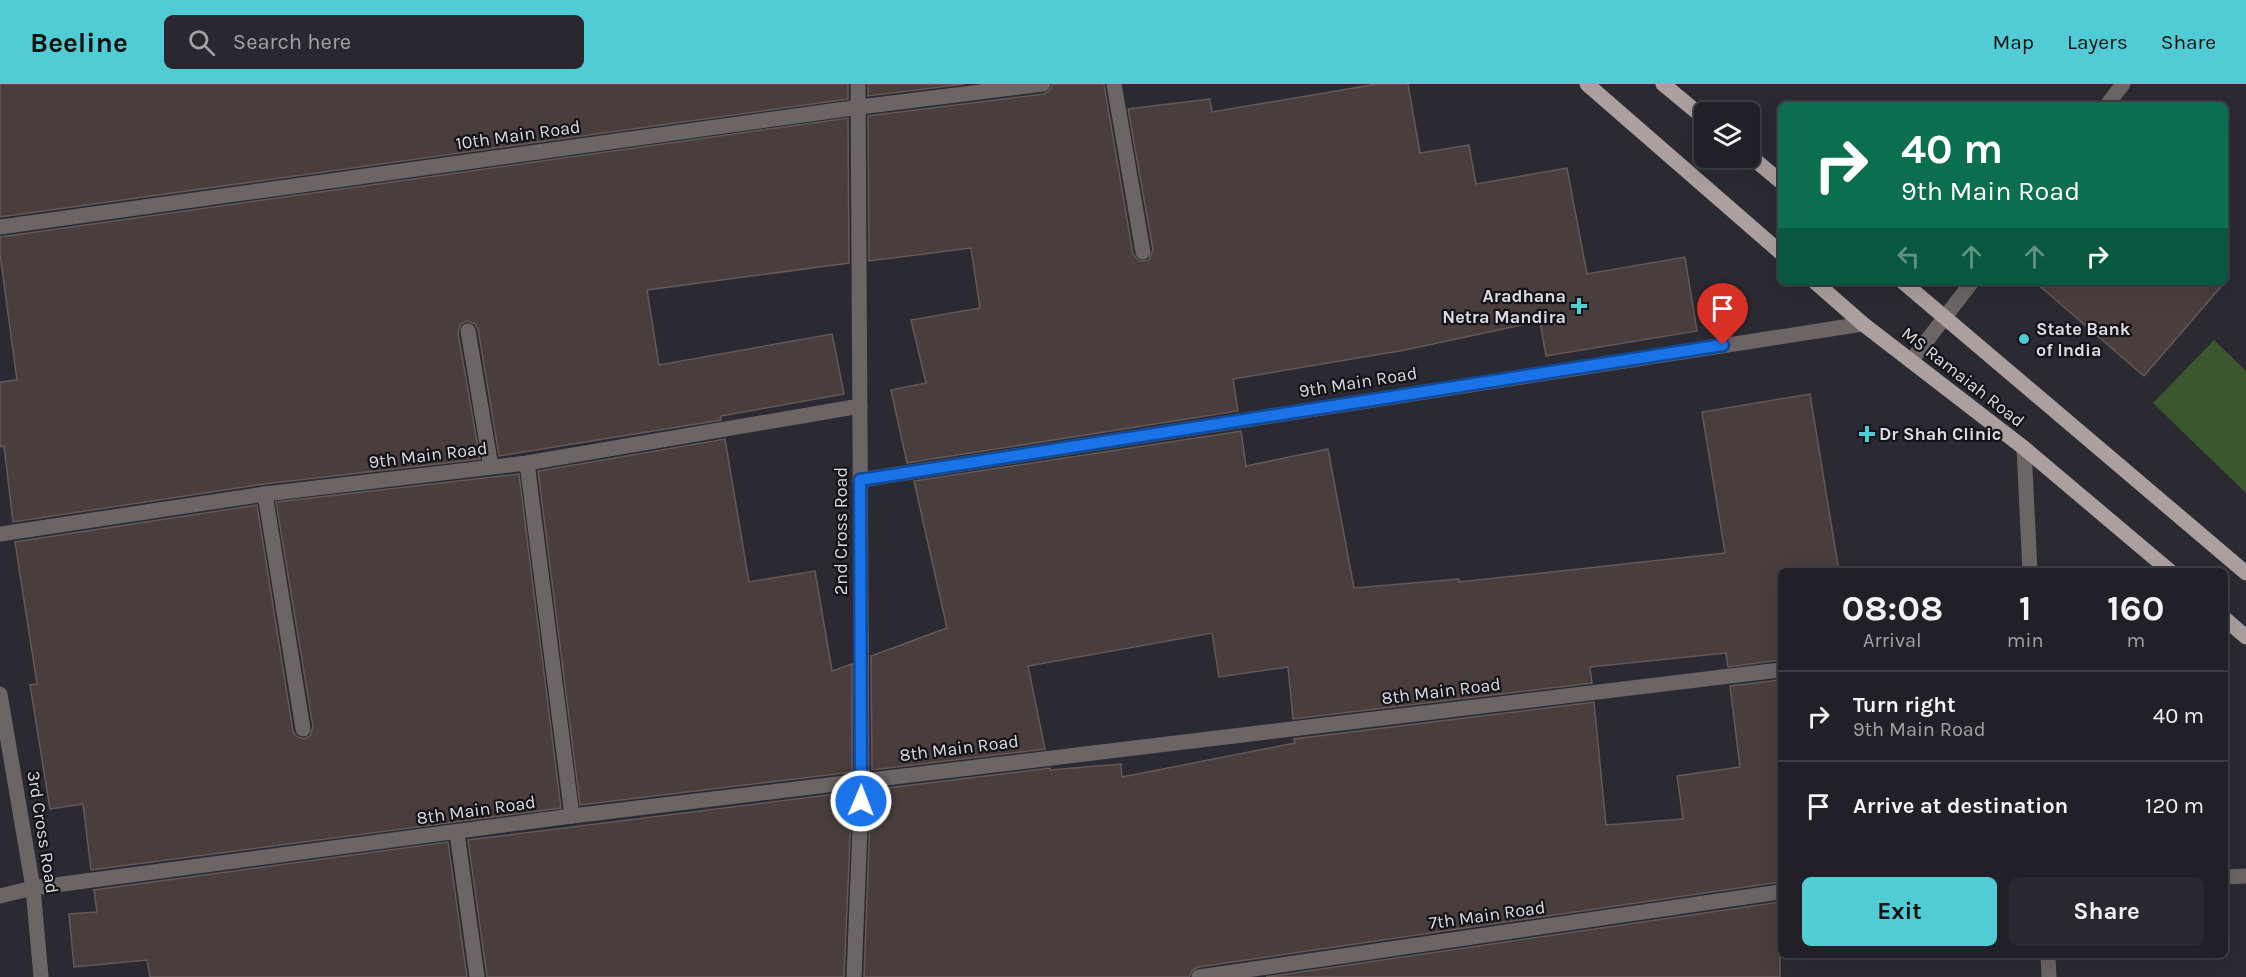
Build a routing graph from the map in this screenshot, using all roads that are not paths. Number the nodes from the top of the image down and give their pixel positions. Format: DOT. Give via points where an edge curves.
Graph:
graph roads {
  1 [pos="858,84"];
  2 [pos="1043,84"];
  3 [pos="1114,84"];
  4 [pos="1587,84"];
  5 [pos="1663,84"];
  6 [pos="2123,84"];
  7 [pos="2109,102"];
  8 [pos="860,107"];
  9 [pos="1694,110"];
  10 [pos="1760,164"];
  11 [pos="1778,179"];
  12 [pos="0,227"];
  13 [pos="1778,250"];
  14 [pos="1143,252"];
  15 [pos="1818,285"];
  16 [pos="1907,285"];
  17 [pos="1970,285"];
  18 [pos="1945,317"];
  19 [pos="1863,324"];
  20 [pos="468,331"];
  21 [pos="1911,361"];
  22 [pos="860,406"];
  23 [pos="2024,448"];
  24 [pos="527,463"];
  25 [pos="491,467"];
  26 [pos="860,480"];
  27 [pos="265,494"];
  28 [pos="0,534"];
  29 [pos="2030,568"];
  30 [pos="2166,568"];
  31 [pos="2246,573"];
  32 [pos="2228,621"];
  33 [pos="2246,637"];
  34 [pos="1778,670"];
  35 [pos="0,694"];
  36 [pos="303,729"];
  37 [pos="862,779"];
  38 [pos="572,816"];
  39 [pos="457,832"];
  40 [pos="2246,876"];
  41 [pos="2228,877"];
  42 [pos="33,888"];
  43 [pos="1778,892"];
  44 [pos="0,896"];
  45 [pos="2048,958"];
  46 [pos="41,977"];
  47 [pos="477,977"];
  48 [pos="854,977"];
  49 [pos="1198,977"];
  50 [pos="2049,977"];
  1 -- 8 [label="street, 2nd Cross Road"];
  2 -- 8 [label="street, 10th Main Road"];
  3 -- 14 [label="street"];
  4 -- 13 [label="main road"];
  5 -- 9 [label="main road"];
  6 -- 7 [label="street"];
  8 -- 12 [label="street, 10th Main Road"];
  8 -- 22 [label="street, 2nd Cross Road"];
  10 -- 11 [label="main road"];
  15 -- 19 [label="main road, MS Ramaiah Road"];
  16 -- 18 [label="main road, MS Ramaiah Road"];
  17 -- 18 [label="street"];
  18 -- 21 [label="street"];
  18 -- 31 [label="main road, MS Ramaiah Road"];
  19 -- 21 [label="main road, MS Ramaiah Road"];
  19 -- 26 [label="street, 9th Main Road"];
  20 -- 25 [label="street"];
  21 -- 23 [label="main road, MS Ramaiah Road"];
  22 -- 24 [label="street, 9th Main Road"];
  22 -- 26 [label="street, 2nd Cross Road"];
  23 -- 29 [label="street"];
  23 -- 30 [label="main road, MS Ramaiah Road"];
  24 -- 25 [label="street, 9th Main Road"];
  24 -- 38 [label="street"];
  25 -- 27 [label="street, 9th Main Road"];
  26 -- 37 [label="street, 2nd Cross Road"];
  27 -- 28 [label="street, 9th Main Road"];
  27 -- 36 [label="street"];
  32 -- 33 [label="main road"];
  34 -- 37 [label="street, 8th Main Road"];
  35 -- 42 [label="street, 3rd Cross Road"];
  37 -- 38 [label="street, 8th Main Road"];
  37 -- 48 [label="street, 2nd Cross Road"];
  38 -- 39 [label="street, 8th Main Road"];
  39 -- 42 [label="street, 8th Main Road"];
  39 -- 47 [label="street"];
  40 -- 41 [label="street"];
  42 -- 44 [label="street, 8th Main Road"];
  42 -- 46 [label="street, 3rd Cross Road"];
  43 -- 49 [label="street, 7th Main Road"];
  45 -- 50 [label="street"];
}
